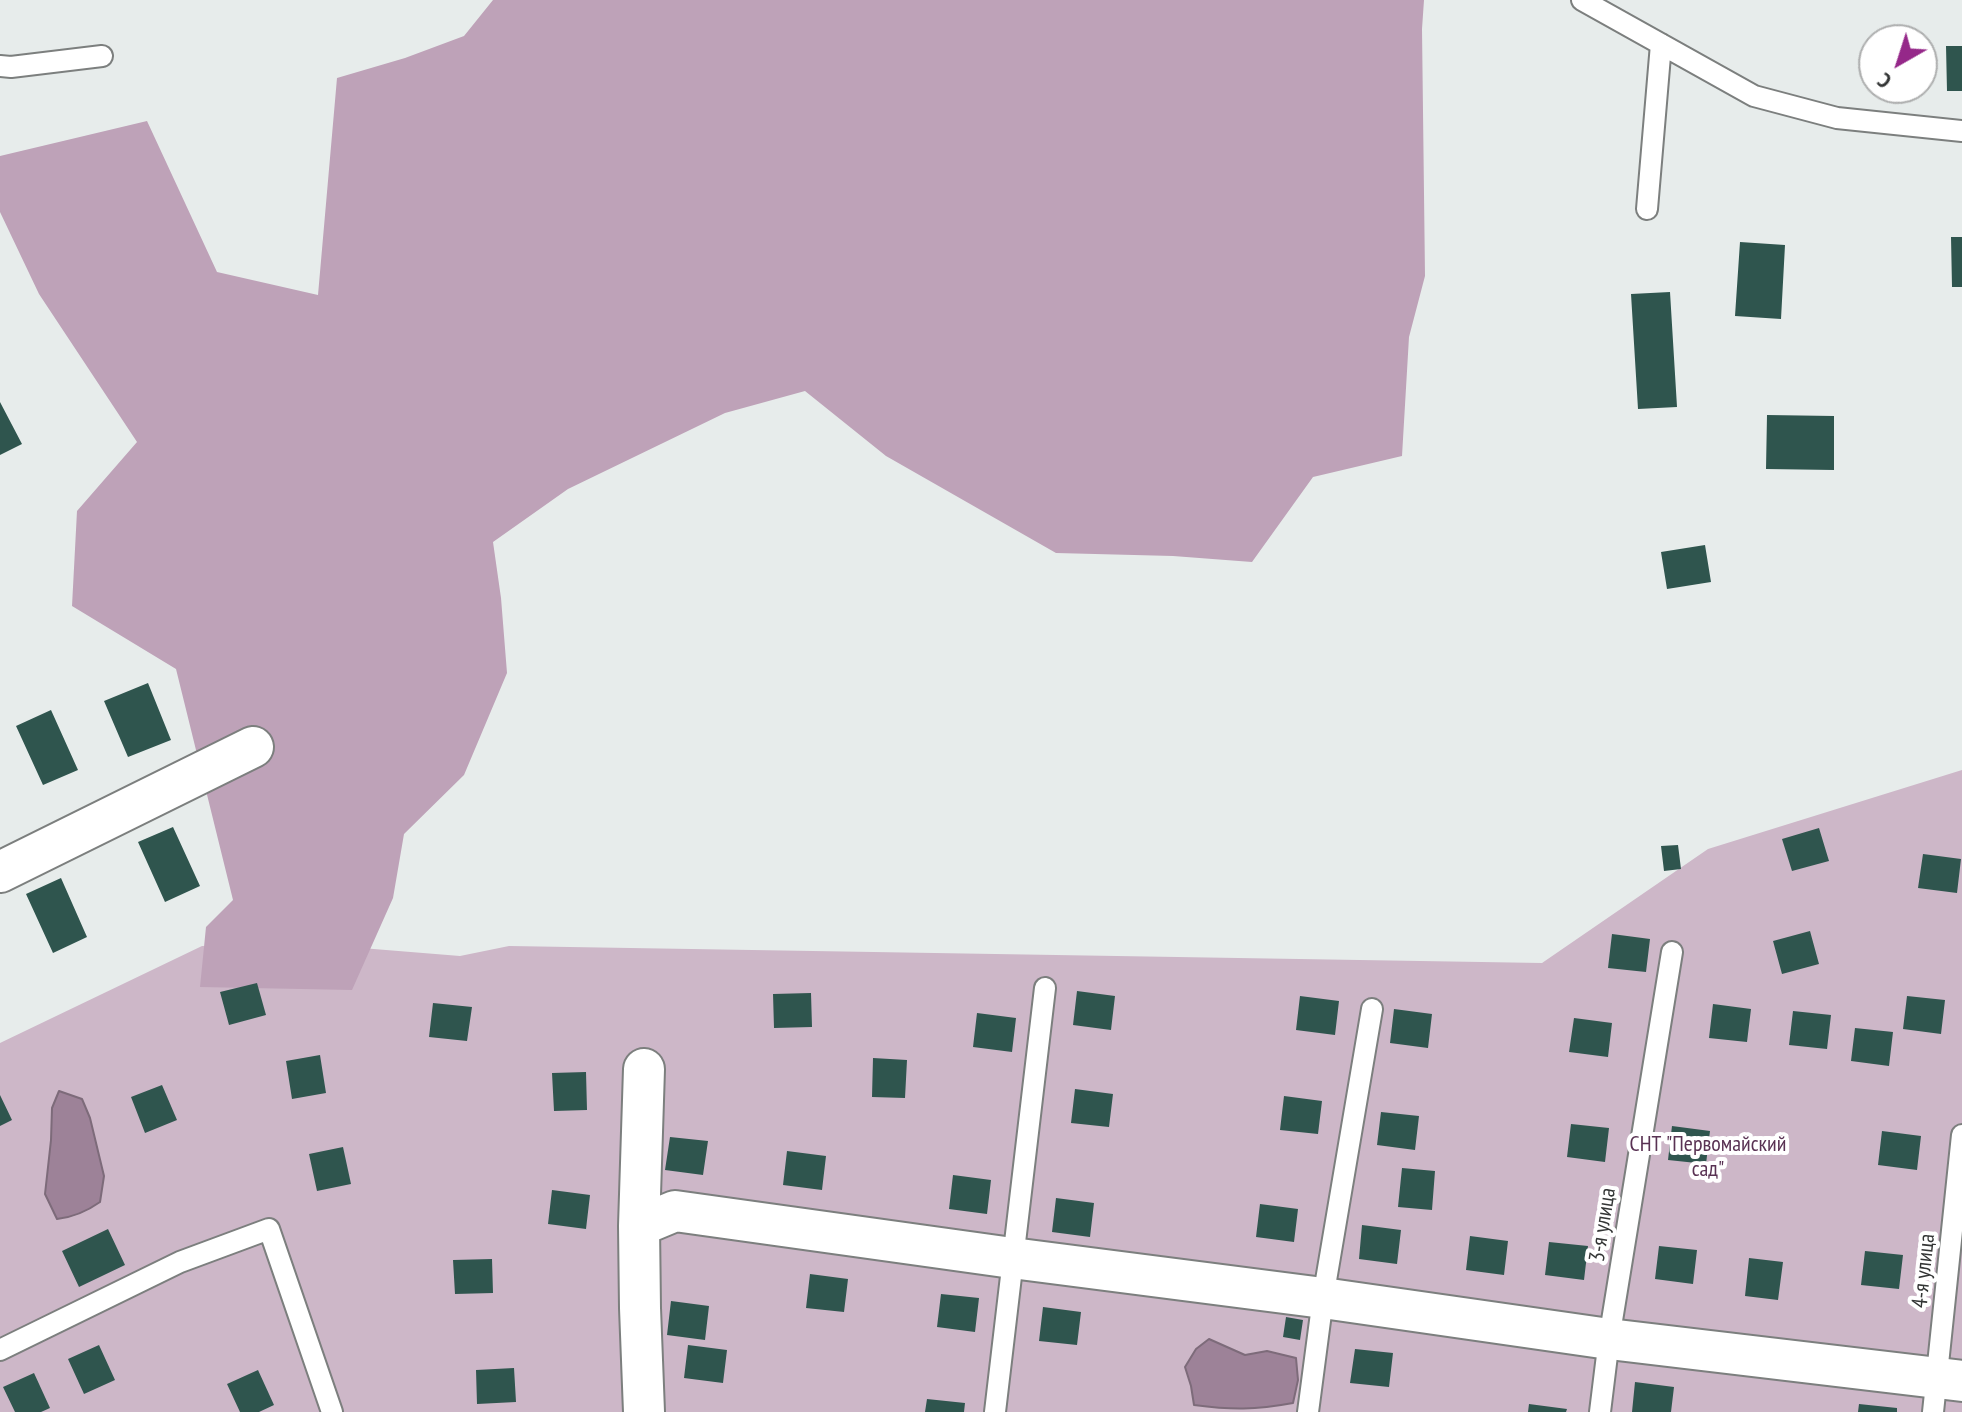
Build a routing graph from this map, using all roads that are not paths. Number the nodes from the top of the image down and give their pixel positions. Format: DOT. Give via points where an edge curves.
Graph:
graph roads {
  1 [pos="1582,0"];
  2 [pos="1661,44"];
  3 [pos="102,56"];
  4 [pos="0,66"];
  5 [pos="1962,131"];
  6 [pos="1647,209"];
  7 [pos="253,747"];
  8 [pos="0,872"];
  9 [pos="1672,952"];
  10 [pos="1045,988"];
  11 [pos="1372,1009"];
  12 [pos="644,1069"];
  13 [pos="1962,1135"];
  14 [pos="639,1226"];
  15 [pos="1012,1258"];
  16 [pos="1323,1298"];
  17 [pos="1609,1339"];
  18 [pos="0,1350"];
  19 [pos="1944,1391"];
  20 [pos="332,1412"];
  21 [pos="644,1412"];
  22 [pos="995,1412"];
  23 [pos="1308,1412"];
  24 [pos="1600,1412"];
  1 -- 2 [label="lane"];
  2 -- 5 [label="lane" via="1754,96 1837,118"];
  2 -- 6 [label="lane"];
  3 -- 4 [label="lane"];
  7 -- 8 [label="street"];
  9 -- 17 [label="lane, 3-я улица"];
  10 -- 15 [label="lane"];
  11 -- 16 [label="lane"];
  12 -- 14 [label="street"];
  13 -- 19 [label="lane, 4-я улица"];
  14 -- 15 [label="street" via="675,1211"];
  14 -- 21 [label="street"];
  15 -- 16 [label="street"];
  15 -- 22 [label="lane"];
  16 -- 17 [label="street"];
  16 -- 23 [label="lane"];
  17 -- 19 [label="street"];
  17 -- 24 [label="lane, 3-я улица"];
  18 -- 20 [label="lane" via="180,1262 269,1229"];
}
